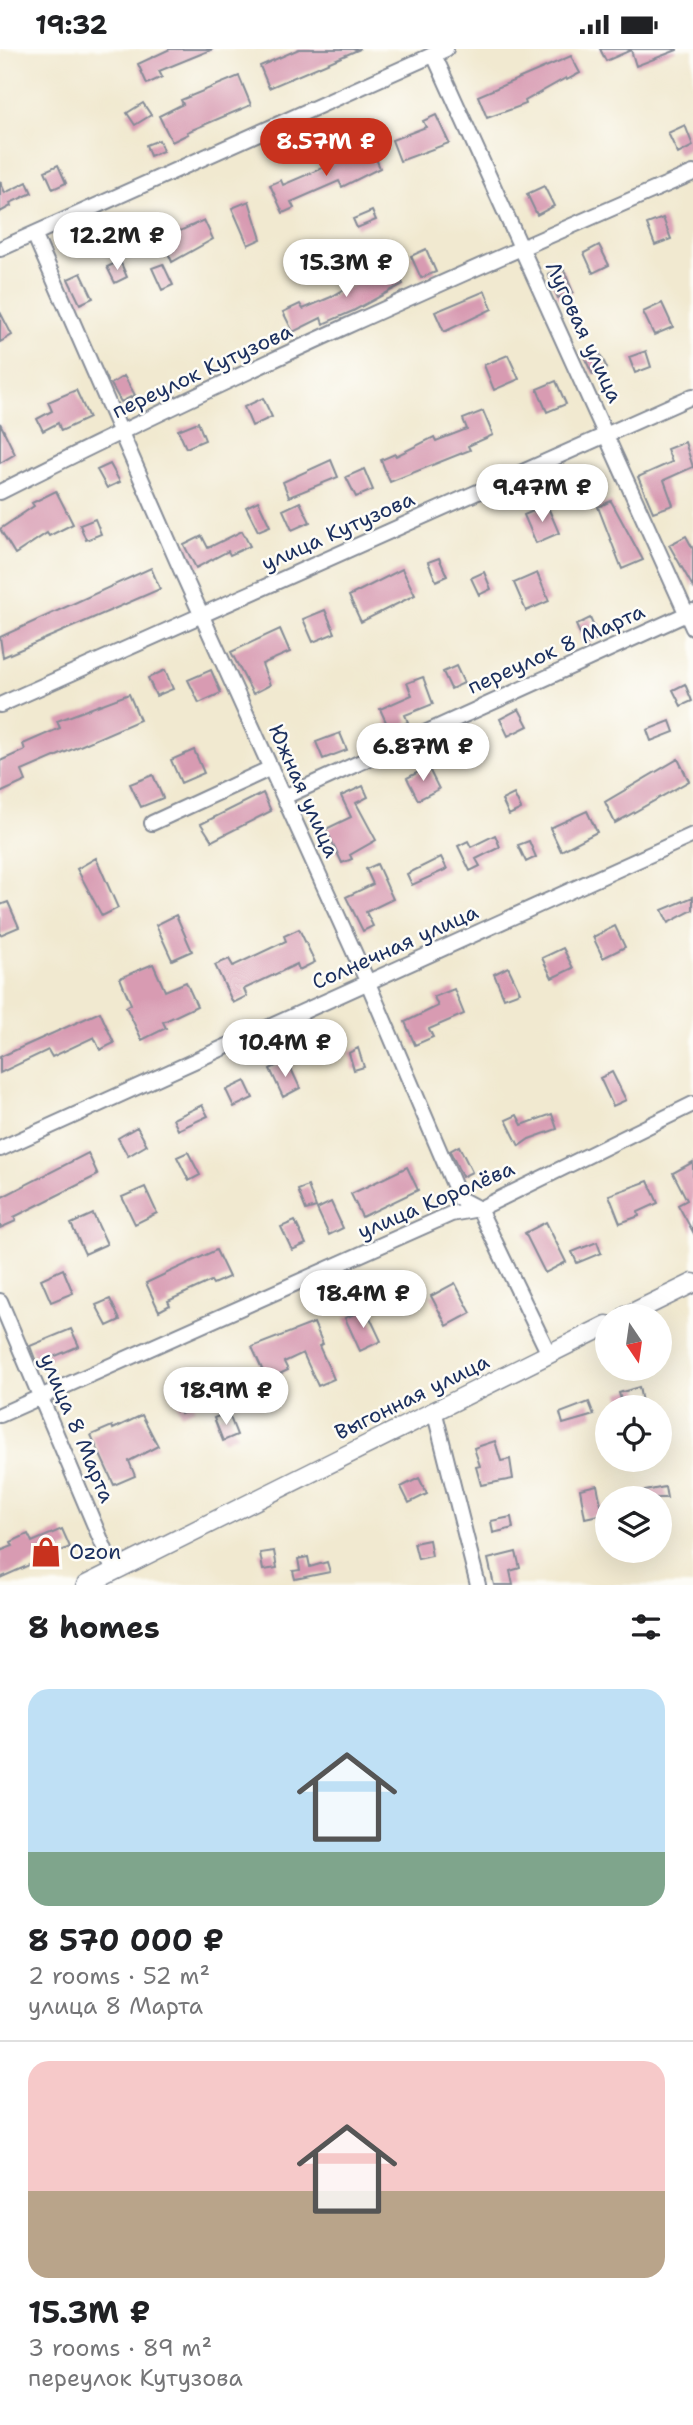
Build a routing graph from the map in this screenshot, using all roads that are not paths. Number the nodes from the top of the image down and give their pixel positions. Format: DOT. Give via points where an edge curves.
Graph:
graph roads {
  1 [pos="440,52"];
  2 [pos="693,173"];
  3 [pos="34,234"];
  4 [pos="522,247"];
  5 [pos="0,249"];
  6 [pos="693,396"];
  7 [pos="121,430"];
  8 [pos="608,435"];
  9 [pos="0,492"];
  10 [pos="690,612"];
  11 [pos="202,615"];
  12 [pos="693,628"];
  13 [pos="0,705"];
  14 [pos="271,768"];
  15 [pos="284,797"];
  16 [pos="152,823"];
  17 [pos="693,835"];
  18 [pos="368,983"];
  19 [pos="693,1104"];
  20 [pos="0,1149"];
  21 [pos="480,1209"];
  22 [pos="693,1283"];
  23 [pos="0,1301"];
  24 [pos="650,1304"];
  25 [pos="595,1331"];
  26 [pos="549,1354"];
  27 [pos="41,1397"];
  28 [pos="434,1410"];
  29 [pos="0,1415"];
  30 [pos="114,1571"];
  31 [pos="86,1585"];
  32 [pos="478,1585"];
  1 -- 3 [label="street"];
  1 -- 4 [label="street, Луговая улица"];
  2 -- 4 [label="street, переулок Кутузова"];
  3 -- 5 [label="street"];
  3 -- 7 [label="street, Южная улица"];
  4 -- 7 [label="street, переулок Кутузова"];
  4 -- 8 [label="street, Луговая улица"];
  6 -- 8 [label="street, улица Кутузова"];
  7 -- 9 [label="street, переулок Кутузова"];
  7 -- 11 [label="street, Южная улица"];
  8 -- 10 [label="street, Луговая улица"];
  8 -- 11 [label="street, улица Кутузова"];
  10 -- 12 [label="street, Луговая улица"];
  10 -- 15 [label="street, переулок 8 Марта"];
  11 -- 13 [label="street, улица Кутузова"];
  11 -- 14 [label="street, Южная улица"];
  14 -- 15 [label="street, Южная улица"];
  14 -- 16 [label="street"];
  15 -- 18 [label="street, Южная улица"];
  17 -- 18 [label="street, Солнечная улица"];
  18 -- 20 [label="street, Солнечная улица"];
  18 -- 21 [label="street, Южная улица" via="460,1199"];
  19 -- 21 [label="street, улица Королёва"];
  21 -- 26 [label="street, Южная улица"];
  21 -- 27 [label="street, улица Королёва" via="451,1214"];
  22 -- 24 [label="street"];
  23 -- 27 [label="street, улица 8 Марта"];
  25 -- 26 [label="street, Выгонная улица"];
  26 -- 28 [label="street, Выгонная улица"];
  27 -- 29 [label="street, улица Королёва"];
  27 -- 30 [label="street, улица 8 Марта"];
  28 -- 30 [label="street, Выгонная улица"];
  28 -- 32 [label="street"];
  30 -- 31 [label="street, Выгонная улица"];
}
